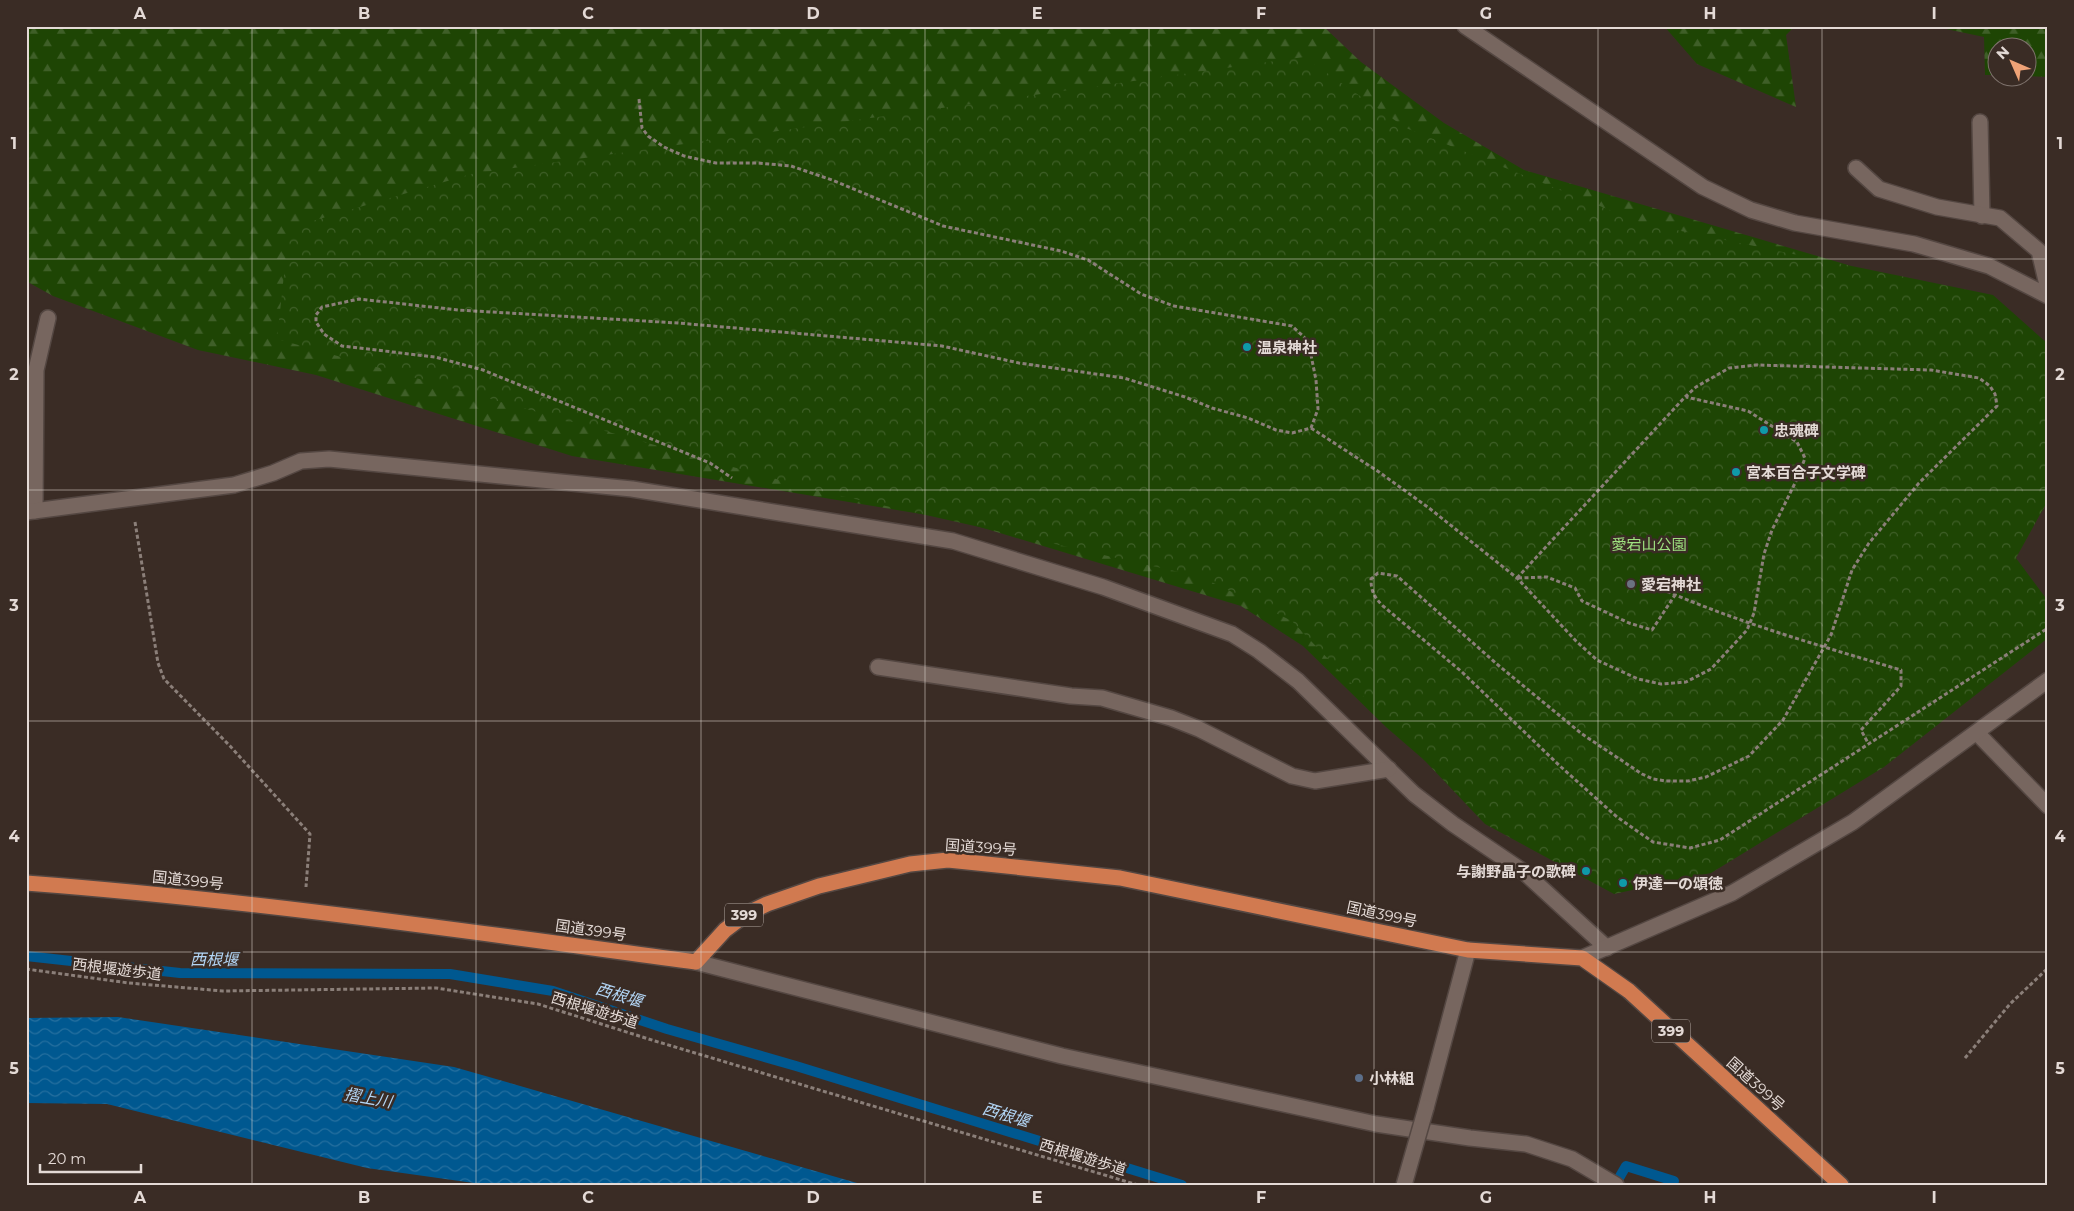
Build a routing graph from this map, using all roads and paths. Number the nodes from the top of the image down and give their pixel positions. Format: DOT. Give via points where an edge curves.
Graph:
graph roads {
  1 [pos="1465,26"];
  2 [pos="639,99"];
  3 [pos="1980,122"];
  4 [pos="1856,168"];
  5 [pos="1982,216"];
  6 [pos="2048,289"];
  7 [pos="2048,296"];
  8 [pos="48,318"];
  9 [pos="1685,397"];
  10 [pos="1311,428"];
  11 [pos="734,480"];
  12 [pos="131,499"];
  13 [pos="31,512"];
  14 [pos="1517,578"];
  15 [pos="1655,586"];
  16 [pos="1674,595"];
  17 [pos="1750,623"];
  18 [pos="2048,628"];
  19 [pos="1824,648"];
  20 [pos="878,667"];
  21 [pos="2048,680"];
  22 [pos="1977,733"];
  23 [pos="1868,743"];
  24 [pos="1389,769"];
  25 [pos="2048,806"];
  26 [pos="26,883"];
  27 [pos="305,910"];
  28 [pos="1607,948"];
  29 [pos="1468,950"];
  30 [pos="1582,958"];
  31 [pos="696,962"];
  32 [pos="2048,968"];
  33 [pos="26,969"];
  34 [pos="1965,1058"];
  35 [pos="1138,1185"];
  36 [pos="1404,1185"];
  37 [pos="1616,1185"];
  38 [pos="1841,1185"];
  1 -- 7 [label="street" via="1652,155 1703,187 1751,210 1795,223 1914,244 1989,266"];
  2 -- 10 [label="path" via="642,128 648,136 664,148 684,156 716,162 791,166 943,226 1061,251 1088,260 1142,294 1174,306 1292,326 1304,337 1310,350 1316,380 1318,409"];
  3 -- 5 [label="street"];
  4 -- 5 [label="street" via="1879,189 1937,207"];
  5 -- 6 [label="street" via="2000,218 2039,251"];
  8 -- 13 [label="street" via="36,370"];
  9 -- 14 [label="path"];
  9 -- 17 [label="path" via="1748,411 1797,442 1805,458 1772,530"];
  9 -- 19 [label="path" via="1730,368 1757,365 1931,370 1979,378 1995,394 1996,406 1919,483 1869,543 1852,570"];
  10 -- 11 [label="path" via="1292,433 1276,430 1185,396 1124,378 1020,363 942,346 678,323 458,310 359,299 322,307 316,315 316,322 324,334 342,346 435,357 483,370 710,463"];
  10 -- 14 [label="path" via="1429,508"];
  12 -- 13 [label="street"];
  12 -- 24 [label="street" via="234,485 301,461 329,459 632,489 953,541 1103,587 1232,634 1298,681"];
  12 -- 27 [label="path" via="158,663 164,679 310,834"];
  14 -- 16 [label="path" via="1547,577 1575,588 1582,601 1652,630"];
  14 -- 17 [label="path" via="1597,660 1638,679 1660,684 1686,682 1711,669"];
  15 -- 16 [label="path"];
  16 -- 17 [label="path"];
  17 -- 19 [label="path"];
  18 -- 23 [label="path"];
  19 -- 23 [label="path" via="1901,670 1901,686 1861,730"];
  19 -- 23 [label="path" via="1783,720 1749,756 1706,777 1653,779 1582,734 1397,576 1378,573 1371,578 1371,589 1383,606 1462,672 1610,811 1652,842 1690,848 1720,840"];
  20 -- 24 [label="street" via="1102,698 1171,718 1292,776 1315,781"];
  21 -- 22 [label="street"];
  22 -- 25 [label="street"];
  22 -- 28 [label="street" via="1853,822 1732,893"];
  24 -- 28 [label="street" via="1414,794 1453,824 1524,872"];
  26 -- 27 [label="highway, 国道399号" via="136,891"];
  27 -- 31 [label="highway, 国道399号"];
  28 -- 30 [label="street"];
  29 -- 30 [label="highway, 国道399号 / 399"];
  29 -- 31 [label="highway, 国道399号 / 399" via="1120,878 948,860 910,864 819,886 767,904 746,914 725,930"];
  29 -- 36 [label="street, bridge"];
  30 -- 38 [label="highway, 国道399号 / 399" via="1629,991"];
  31 -- 37 [label="street" via="1071,1058 1376,1124 1526,1144 1572,1159"];
  32 -- 34 [label="path" via="2010,1004"];
  33 -- 35 [label="path, 西根堰遊歩道" via="129,984 223,991 436,988 538,1004"];
}
